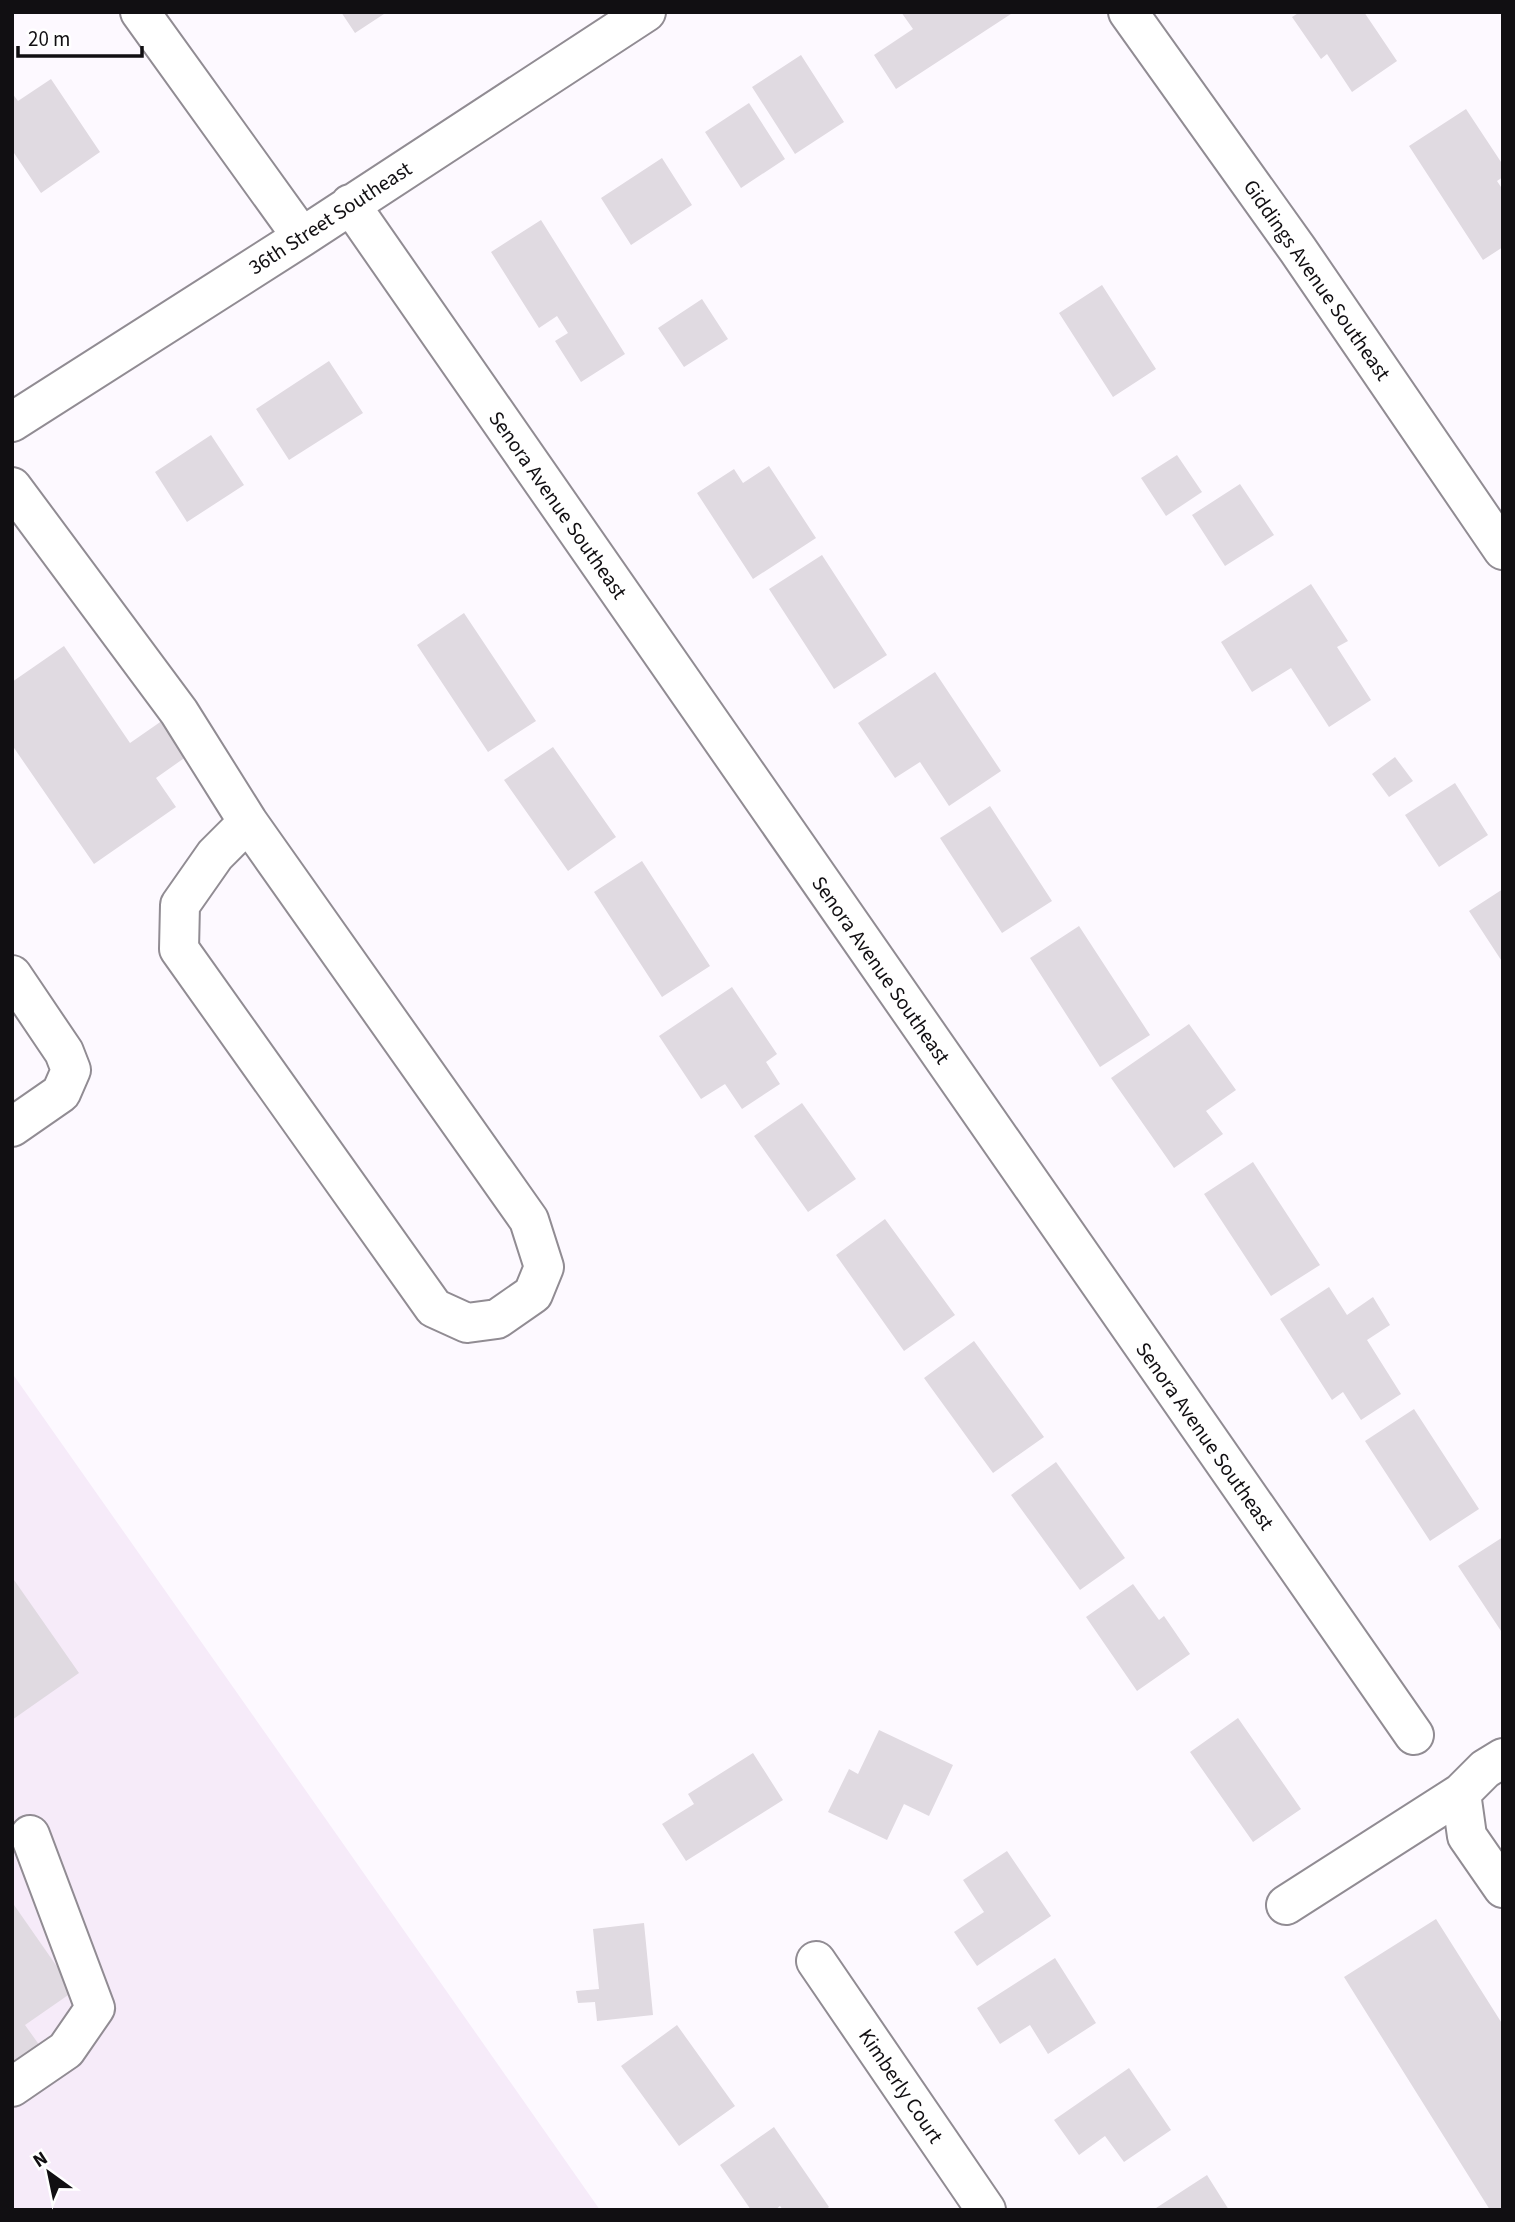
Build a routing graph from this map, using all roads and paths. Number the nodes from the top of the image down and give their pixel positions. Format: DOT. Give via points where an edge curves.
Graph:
graph roads {
  1 [pos="140,12"];
  2 [pos="646,12"];
  3 [pos="1128,12"];
  4 [pos="350,204"];
  5 [pos="302,237"];
  6 [pos="12,422"];
  7 [pos="12,487"];
  8 [pos="1503,550"];
  9 [pos="248,822"];
  10 [pos="12,975"];
  11 [pos="12,1127"];
  12 [pos="1414,1735"];
  13 [pos="1503,1758"];
  14 [pos="1461,1793"];
  15 [pos="30,1835"];
  16 [pos="1503,1888"];
  17 [pos="1286,1905"];
  18 [pos="816,1961"];
  19 [pos="12,2087"];
  20 [pos="986,2210"];
  1 -- 5 [label="street"];
  2 -- 4 [label="street, 36th Street Southeast"];
  3 -- 8 [label="street, Giddings Avenue Southeast"];
  4 -- 5 [label="street, 36th Street Southeast"];
  4 -- 12 [label="street, Senora Avenue Southeast"];
  5 -- 6 [label="street, 36th Street Southeast"];
  7 -- 9 [label="street" via="179,712"];
  9 -- 9 [label="street" via="529,1220 544,1267 533,1294 497,1319 467,1323 433,1308 179,949 180,905 215,855"];
  10 -- 11 [label="street" via="64,1052 71,1070 61,1093"];
  13 -- 14 [label="street"];
  14 -- 16 [label="street" via="1467,1836"];
  14 -- 17 [label="street"];
  15 -- 19 [label="street" via="95,2008 66,2050"];
  18 -- 20 [label="street, Kimberly Court"];
}
